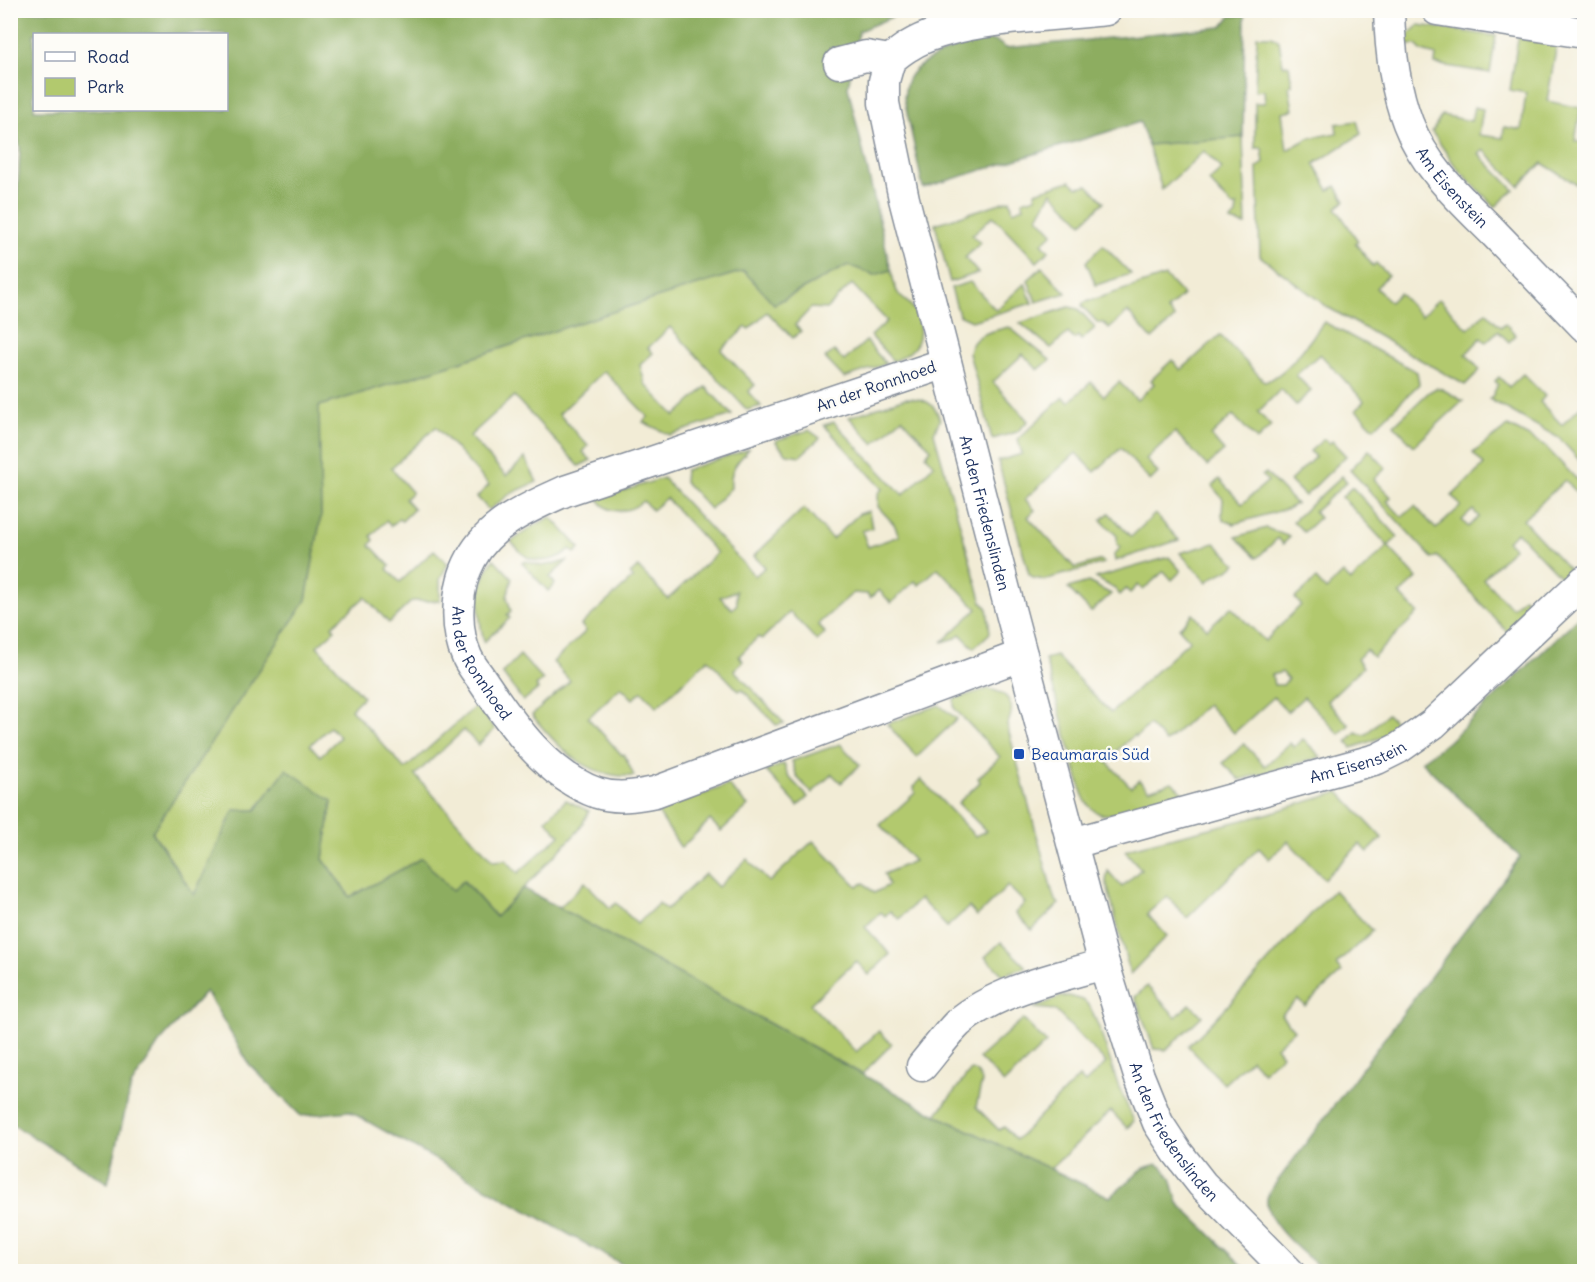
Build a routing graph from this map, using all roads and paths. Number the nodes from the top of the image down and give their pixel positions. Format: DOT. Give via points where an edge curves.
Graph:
graph roads {
  1 [pos="1106,10"];
  2 [pos="1389,10"];
  3 [pos="1437,10"];
  4 [pos="1584,33"];
  5 [pos="890,60"];
  6 [pos="839,63"];
  7 [pos="1584,326"];
  8 [pos="946,363"];
  9 [pos="1584,582"];
  10 [pos="1022,655"];
  11 [pos="1073,843"];
  12 [pos="1104,964"];
  13 [pos="922,1066"];
  14 [pos="1289,1272"];
  1 -- 5 [label="street" via="966,26 910,45"];
  2 -- 7 [label="street, Am Eisenstein" via="1396,84 1408,124 1427,159 1467,206"];
  3 -- 4 [label="street"];
  5 -- 6 [label="street" via="866,56"];
  5 -- 8 [label="street, An den Friedenslinden" via="884,81 884,104"];
  8 -- 10 [label="street, An den Friedenslinden"];
  8 -- 10 [label="street, An der Ronnhoed" via="565,491 523,510 489,534 470,560 461,587 458,621 466,657 536,752 568,779 598,793 631,797 655,792"];
  9 -- 11 [label="street, Am Eisenstein" via="1433,724 1399,748 1377,759"];
  10 -- 11 [label="street, An den Friedenslinden"];
  11 -- 12 [label="street, An den Friedenslinden"];
  12 -- 13 [label="street" via="987,1004 959,1023"];
  12 -- 14 [label="street, An den Friedenslinden" via="1135,1066 1158,1123 1202,1184"];
}
